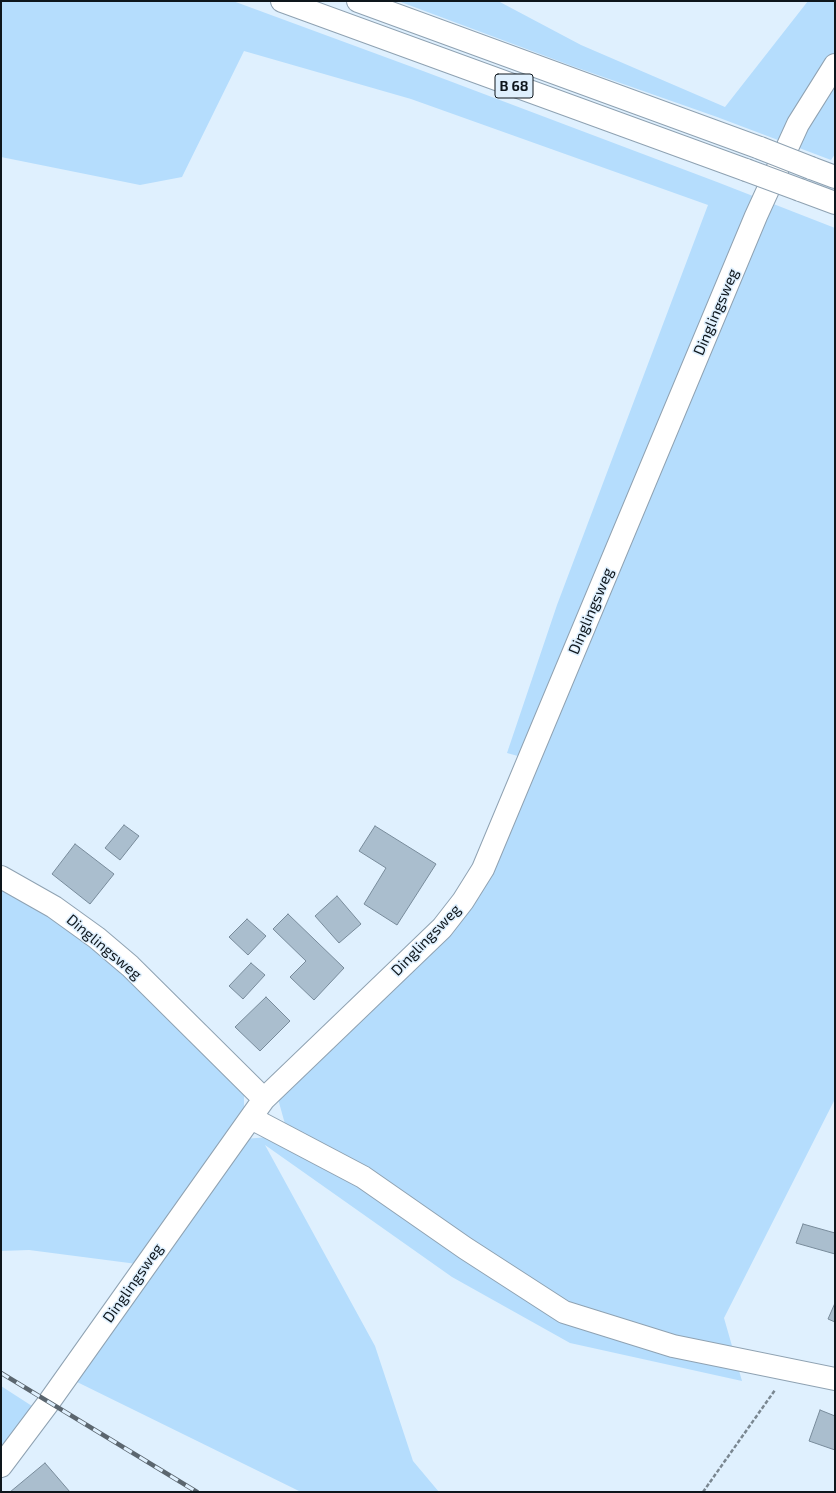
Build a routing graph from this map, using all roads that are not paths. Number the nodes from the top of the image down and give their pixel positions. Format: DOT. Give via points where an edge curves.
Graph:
graph roads {
  1 [pos="282,1"];
  2 [pos="358,1"];
  3 [pos="835,65"];
  4 [pos="835,177"];
  5 [pos="835,203"];
  6 [pos="1,877"];
  7 [pos="264,1099"];
  8 [pos="251,1118"];
  9 [pos="835,1379"];
  10 [pos="1,1466"];
  1 -- 5 [label="main road, B 68, bridge"];
  2 -- 4 [label="main road, B 68, bridge"];
  3 -- 7 [label="main road, Dinglingsweg" via="798,124 756,216 483,869 442,928"];
  6 -- 7 [label="main road, Dinglingsweg" via="54,907 97,938 130,966"];
  7 -- 8 [label="main road, Dinglingsweg"];
  8 -- 9 [label="main road" via="363,1177 465,1248 564,1312 673,1346"];
  8 -- 10 [label="main road, Dinglingsweg"];
}
